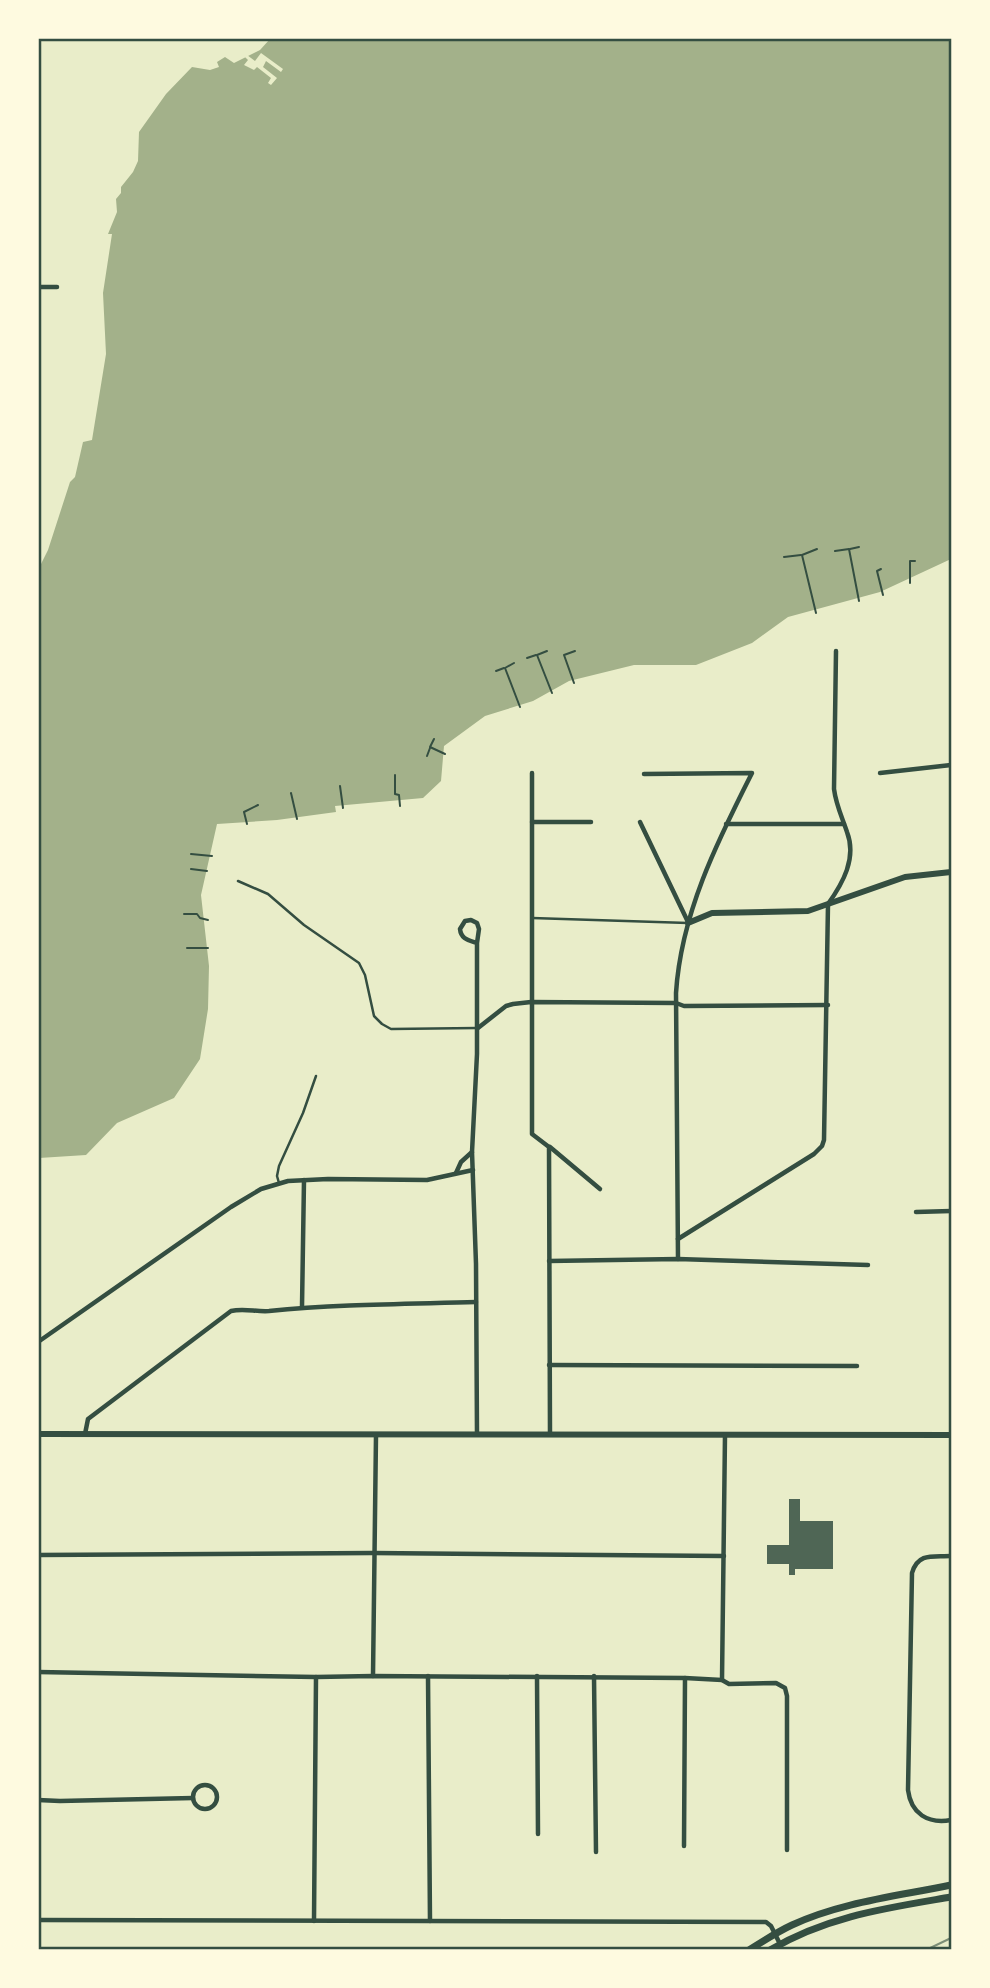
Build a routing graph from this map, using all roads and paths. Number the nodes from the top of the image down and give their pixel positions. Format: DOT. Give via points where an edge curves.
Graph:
graph roads {
  1 [pos="38,287"];
  2 [pos="57,287"];
  3 [pos="859,547"];
  4 [pos="817,549"];
  5 [pos="849,549"];
  6 [pos="835,551"];
  7 [pos="802,555"];
  8 [pos="784,557"];
  9 [pos="915,561"];
  10 [pos="881,569"];
  11 [pos="910,583"];
  12 [pos="883,595"];
  13 [pos="859,601"];
  14 [pos="816,613"];
  15 [pos="575,650"];
  16 [pos="547,651"];
  17 [pos="835,651"];
  18 [pos="537,655"];
  19 [pos="527,659"];
  20 [pos="514,663"];
  21 [pos="505,668"];
  22 [pos="496,671"];
  23 [pos="574,683"];
  24 [pos="552,693"];
  25 [pos="520,707"];
  26 [pos="434,739"];
  27 [pos="430,747"];
  28 [pos="445,754"];
  29 [pos="427,756"];
  30 [pos="951,765"];
  31 [pos="532,773"];
  32 [pos="880,773"];
  33 [pos="644,774"];
  34 [pos="395,775"];
  35 [pos="340,786"];
  36 [pos="291,793"];
  37 [pos="258,805"];
  38 [pos="400,806"];
  39 [pos="343,808"];
  40 [pos="297,819"];
  41 [pos="533,822"];
  42 [pos="591,822"];
  43 [pos="640,822"];
  44 [pos="247,824"];
  45 [pos="726,824"];
  46 [pos="844,824"];
  47 [pos="191,854"];
  48 [pos="212,856"];
  49 [pos="191,869"];
  50 [pos="207,871"];
  51 [pos="951,872"];
  52 [pos="238,881"];
  53 [pos="828,904"];
  54 [pos="184,914"];
  55 [pos="532,918"];
  56 [pos="208,920"];
  57 [pos="688,923"];
  58 [pos="477,943"];
  59 [pos="187,948"];
  60 [pos="208,948"];
  61 [pos="531,1002"];
  62 [pos="676,1003"];
  63 [pos="828,1004"];
  64 [pos="477,1028"];
  65 [pos="316,1076"];
  66 [pos="549,1147"];
  67 [pos="472,1152"];
  68 [pos="473,1170"];
  69 [pos="456,1173"];
  70 [pos="304,1180"];
  71 [pos="279,1183"];
  72 [pos="600,1189"];
  73 [pos="951,1211"];
  74 [pos="916,1213"];
  75 [pos="678,1239"];
  76 [pos="678,1259"];
  77 [pos="549,1261"];
  78 [pos="868,1265"];
  79 [pos="476,1302"];
  80 [pos="302,1307"];
  81 [pos="38,1342"];
  82 [pos="549,1365"];
  83 [pos="857,1366"];
  84 [pos="38,1434"];
  85 [pos="85,1434"];
  86 [pos="376,1434"];
  87 [pos="477,1434"];
  88 [pos="550,1434"];
  89 [pos="725,1434"];
  90 [pos="951,1435"];
  91 [pos="373,1553"];
  92 [pos="38,1555"];
  93 [pos="724,1556"];
  94 [pos="951,1556"];
  95 [pos="38,1672"];
  96 [pos="373,1676"];
  97 [pos="428,1676"];
  98 [pos="537,1676"];
  99 [pos="594,1676"];
  100 [pos="316,1677"];
  101 [pos="685,1678"];
  102 [pos="722,1681"];
  103 [pos="193,1798"];
  104 [pos="38,1800"];
  105 [pos="951,1820"];
  106 [pos="538,1834"];
  107 [pos="684,1846"];
  108 [pos="787,1850"];
  109 [pos="596,1852"];
  110 [pos="951,1885"];
  111 [pos="951,1897"];
  112 [pos="38,1920"];
  113 [pos="314,1921"];
  114 [pos="430,1921"];
  115 [pos="775,1934"];
  116 [pos="782,1947"];
  117 [pos="750,1950"];
  118 [pos="770,1950"];
  1 -- 2 [label="street"];
  3 -- 5 [label="path"];
  4 -- 7 [label="path"];
  5 -- 6 [label="path"];
  5 -- 13 [label="path"];
  7 -- 8 [label="path"];
  7 -- 14 [label="path"];
  9 -- 11 [label="path" via="910,561"];
  10 -- 12 [label="path" via="877,571"];
  15 -- 23 [label="path" via="564,654"];
  16 -- 18 [label="path"];
  17 -- 46 [label="street" via="833,775 835,800"];
  18 -- 19 [label="path"];
  18 -- 24 [label="path"];
  20 -- 21 [label="path"];
  21 -- 22 [label="path"];
  21 -- 25 [label="path"];
  26 -- 27 [label="path"];
  27 -- 28 [label="path"];
  27 -- 29 [label="path"];
  30 -- 32 [label="street"];
  31 -- 41 [label="street"];
  33 -- 45 [label="street" via="752,774"];
  34 -- 38 [label="path"];
  35 -- 39 [label="path"];
  36 -- 40 [label="path"];
  37 -- 44 [label="path" via="244,812"];
  41 -- 42 [label="street"];
  41 -- 55 [label="street"];
  43 -- 57 [label="street"];
  45 -- 46 [label="street"];
  45 -- 57 [label="street"];
  46 -- 53 [label="street" via="850,854 843,881"];
  47 -- 48 [label="path"];
  49 -- 50 [label="path"];
  51 -- 53 [label="street" via="905,877"];
  52 -- 64 [label="lane" via="268,894 359,963 372,1011 382,1024 391,1029"];
  53 -- 57 [label="street" via="808,911 712,913"];
  53 -- 63 [label="street"];
  54 -- 56 [label="path"];
  55 -- 57 [label="lane"];
  55 -- 61 [label="street"];
  57 -- 62 [label="street" via="679,958"];
  58 -- 58 [label="street" via="477,923 465,921 460,934"];
  58 -- 64 [label="street"];
  59 -- 60 [label="path"];
  61 -- 62 [label="street"];
  61 -- 64 [label="street" via="506,1006"];
  61 -- 66 [label="street" via="532,1135"];
  62 -- 63 [label="street"];
  62 -- 75 [label="street"];
  63 -- 75 [label="street" via="824,1140 819,1151"];
  64 -- 67 [label="street"];
  65 -- 71 [label="lane" via="279,1166"];
  66 -- 72 [label="street"];
  66 -- 77 [label="street"];
  67 -- 68 [label="street"];
  67 -- 69 [label="street"];
  68 -- 69 [label="street"];
  68 -- 79 [label="street"];
  69 -- 70 [label="street" via="415,1180"];
  70 -- 71 [label="street"];
  70 -- 80 [label="street"];
  71 -- 81 [label="street" via="231,1207"];
  73 -- 74 [label="street"];
  75 -- 76 [label="street"];
  76 -- 77 [label="street"];
  76 -- 78 [label="street"];
  77 -- 82 [label="street"];
  79 -- 80 [label="street"];
  79 -- 87 [label="street"];
  80 -- 85 [label="street" via="231,1311 88,1419"];
  82 -- 83 [label="street"];
  82 -- 88 [label="street"];
  84 -- 85 [label="street"];
  85 -- 86 [label="street"];
  86 -- 87 [label="street"];
  86 -- 91 [label="street"];
  87 -- 88 [label="street" via="524,1438"];
  88 -- 89 [label="street"];
  89 -- 90 [label="street"];
  89 -- 93 [label="street"];
  91 -- 92 [label="street"];
  91 -- 93 [label="street"];
  91 -- 96 [label="street"];
  93 -- 102 [label="street"];
  94 -- 105 [label="street" via="917,1561 912,1573 908,1790 915,1811 937,1822"];
  95 -- 100 [label="street"];
  96 -- 97 [label="street"];
  96 -- 100 [label="street"];
  97 -- 98 [label="street"];
  97 -- 114 [label="street"];
  98 -- 99 [label="street"];
  98 -- 106 [label="street"];
  99 -- 101 [label="street"];
  99 -- 109 [label="street"];
  100 -- 113 [label="street"];
  101 -- 102 [label="street"];
  101 -- 107 [label="street"];
  102 -- 108 [label="street" via="776,1683 785,1688"];
  103 -- 103 [label="street" via="205,1809 214,1806 217,1797 213,1788 204,1785 196,1789"];
  103 -- 104 [label="street"];
  110 -- 115 [label="main road" via="838,1909"];
  111 -- 116 [label="main road" via="821,1924"];
  112 -- 113 [label="street"];
  113 -- 114 [label="street"];
  114 -- 115 [label="street" via="766,1922"];
  115 -- 116 [label="street"];
  115 -- 117 [label="main road"];
  116 -- 118 [label="main road"];
}
